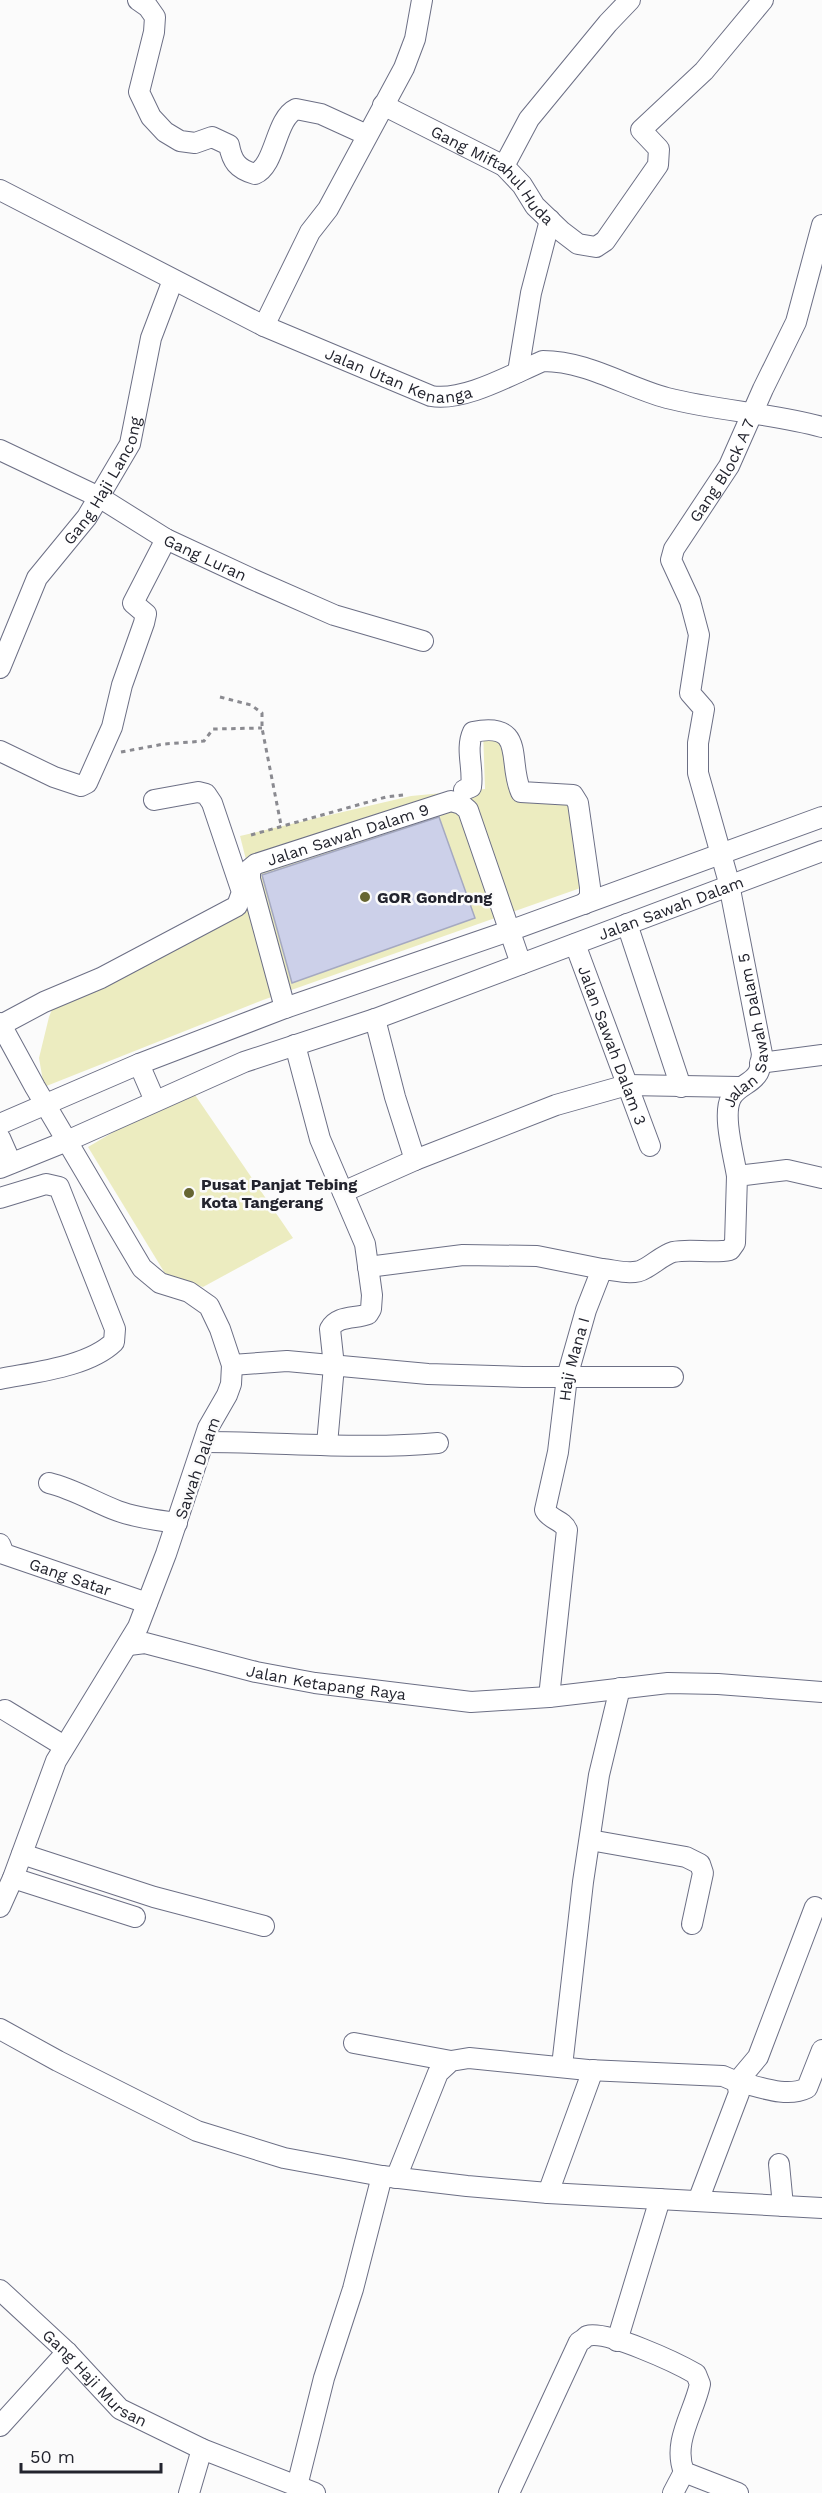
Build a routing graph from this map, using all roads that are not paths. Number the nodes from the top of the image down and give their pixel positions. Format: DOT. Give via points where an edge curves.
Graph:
graph roads {
  1 [pos="138,0"];
  2 [pos="422,0"];
  3 [pos="630,0"];
  4 [pos="763,0"];
  5 [pos="383,105"];
  6 [pos="367,135"];
  7 [pos="504,166"];
  8 [pos="0,190"];
  9 [pos="550,220"];
  10 [pos="822,225"];
  11 [pos="173,280"];
  12 [pos="264,326"];
  13 [pos="518,372"];
  14 [pos="753,414"];
  15 [pos="822,427"];
  16 [pos="0,450"];
  17 [pos="99,497"];
  18 [pos="166,539"];
  19 [pos="423,641"];
  20 [pos="0,668"];
  21 [pos="704,711"];
  22 [pos="0,751"];
  23 [pos="464,790"];
  24 [pos="154,800"];
  25 [pos="822,817"];
  26 [pos="822,851"];
  27 [pos="725,870"];
  28 [pos="584,904"];
  29 [pos="627,924"];
  30 [pos="513,943"];
  31 [pos="575,944"];
  32 [pos="285,1008"];
  33 [pos="375,1019"];
  34 [pos="1,1024"];
  35 [pos="295,1045"];
  36 [pos="822,1055"];
  37 [pos="760,1063"];
  38 [pos="139,1064"];
  39 [pos="627,1085"];
  40 [pos="681,1087"];
  41 [pos="739,1087"];
  42 [pos="155,1101"];
  43 [pos="48,1109"];
  44 [pos="0,1124"];
  45 [pos="65,1137"];
  46 [pos="0,1138"];
  47 [pos="650,1146"];
  48 [pos="415,1160"];
  49 [pos="6,1162"];
  50 [pos="737,1176"];
  51 [pos="822,1178"];
  52 [pos="343,1192"];
  53 [pos="0,1198"];
  54 [pos="368,1267"];
  55 [pos="602,1269"];
  56 [pos="232,1365"];
  57 [pos="334,1366"];
  58 [pos="567,1377"];
  59 [pos="673,1377"];
  60 [pos="0,1379"];
  61 [pos="205,1442"];
  62 [pos="438,1443"];
  63 [pos="327,1444"];
  64 [pos="49,1483"];
  65 [pos="177,1523"];
  66 [pos="0,1544"];
  67 [pos="147,1603"];
  68 [pos="129,1645"];
  69 [pos="620,1688"];
  70 [pos="822,1692"];
  71 [pos="549,1697"];
  72 [pos="5,1710"];
  73 [pos="64,1746"];
  74 [pos="590,1839"];
  75 [pos="22,1854"];
  76 [pos="14,1878"];
  77 [pos="1,1901"];
  78 [pos="814,1907"];
  79 [pos="135,1917"];
  80 [pos="692,1924"];
  81 [pos="264,1926"];
  82 [pos="0,2029"];
  83 [pos="354,2043"];
  84 [pos="822,2050"];
  85 [pos="451,2061"];
  86 [pos="562,2066"];
  87 [pos="593,2070"];
  88 [pos="738,2082"];
  89 [pos="779,2164"];
  90 [pos="389,2177"];
  91 [pos="548,2193"];
  92 [pos="660,2199"];
  93 [pos="698,2201"];
  94 [pos="783,2206"];
  95 [pos="822,2208"];
  96 [pos="0,2289"];
  97 [pos="617,2341"];
  98 [pos="67,2352"];
  99 [pos="0,2426"];
  100 [pos="202,2449"];
  101 [pos="684,2472"];
  102 [pos="297,2486"];
  103 [pos="189,2493"];
  104 [pos="315,2493"];
  105 [pos="509,2493"];
  106 [pos="672,2493"];
  107 [pos="738,2493"];
  1 -- 6 [label="street" via="155,16 139,92 151,117 180,141 195,143 212,137 230,145 232,159 255,174 265,163 286,119 296,109 321,114"];
  2 -- 5 [label="street" via="415,39"];
  3 -- 7 [label="street" via="529,119"];
  4 -- 9 [label="street, Gang Miftahul Huda" via="704,71 641,130 659,149 658,165 605,241 596,248 578,244"];
  5 -- 6 [label="street"];
  5 -- 7 [label="street, Gang Miftahul Huda"];
  6 -- 12 [label="street" via="328,209 310,232"];
  7 -- 9 [label="street, Gang Miftahul Huda"];
  8 -- 11 [label="street, Jalan Utan Kenanga"];
  9 -- 13 [label="street" via="531,293"];
  10 -- 14 [label="street, Gang Block A 7" via="796,322"];
  11 -- 12 [label="street, Jalan Utan Kenanga"];
  11 -- 17 [label="street, Gang Haji Lancong" via="151,338 130,444"];
  12 -- 13 [label="street, Jalan Utan Kenanga" via="440,398 465,393"];
  13 -- 14 [label="street, Jalan Utan Kenanga" via="543,361 556,361 666,398"];
  14 -- 15 [label="street, Jalan Utan Kenanga"];
  14 -- 21 [label="street, Gang Block A 7" via="729,466 674,549 671,560 690,601 699,635 690,693"];
  16 -- 17 [label="street, Gang Luran"];
  17 -- 18 [label="street, Gang Luran"];
  17 -- 20 [label="street, Gang Haji Lancong" via="37,578"];
  18 -- 19 [label="street, Gang Luran" via="334,615"];
  18 -- 22 [label="street" via="133,603 146,614 144,623 112,727 87,783 81,786 54,777"];
  21 -- 27 [label="street, Jalan Sawah Dalam 5" via="698,773"];
  23 -- 28 [label="street" via="471,787 472,779 469,741 473,732 482,730 502,733 513,743 520,792 573,795 578,803 590,887 590,897"];
  24 -- 34 [label="street" via="206,794 242,892 237,906 101,978"];
  25 -- 27 [label="street"];
  26 -- 27 [label="street, Jalan Sawah Dalam"];
  27 -- 28 [label="street"];
  27 -- 29 [label="street, Jalan Sawah Dalam"];
  27 -- 37 [label="street, Jalan Sawah Dalam 5" via="762,1054"];
  28 -- 30 [label="street"];
  29 -- 31 [label="street, Jalan Sawah Dalam"];
  29 -- 40 [label="street"];
  30 -- 31 [label="street, Jalan Sawah Dalam"];
  30 -- 32 [label="street"];
  30 -- 32 [label="street, Jalan Sawah Dalam 9" via="468,810 451,801 250,869"];
  30 -- 33 [label="street"];
  31 -- 39 [label="street, Jalan Sawah Dalam 3"];
  32 -- 38 [label="street"];
  33 -- 35 [label="street"];
  33 -- 48 [label="street"];
  34 -- 43 [label="street"];
  35 -- 42 [label="street" via="244,1062"];
  35 -- 52 [label="street" via="320,1139"];
  36 -- 37 [label="street"];
  37 -- 41 [label="street, Jalan Sawah Dalam 5" via="751,1081"];
  38 -- 42 [label="street"];
  38 -- 43 [label="street"];
  39 -- 40 [label="street"];
  39 -- 47 [label="street, Jalan Sawah Dalam 3"];
  39 -- 48 [label="street" via="556,1105"];
  40 -- 41 [label="street"];
  41 -- 50 [label="street, Jalan Sawah Dalam 5" via="727,1112"];
  42 -- 45 [label="street"];
  43 -- 44 [label="street"];
  43 -- 45 [label="street, Sawah Dalam"];
  45 -- 49 [label="street"];
  45 -- 56 [label="street, Sawah Dalam" via="142,1268 160,1283 189,1292 209,1306"];
  46 -- 49 [label="street"];
  48 -- 52 [label="street"];
  50 -- 51 [label="street" via="787,1170"];
  50 -- 55 [label="street" via="735,1243 730,1250 670,1253 642,1271"];
  52 -- 54 [label="street" via="365,1244"];
  53 -- 60 [label="street" via="46,1184 59,1188 115,1329 114,1342 105,1351 79,1362"];
  54 -- 55 [label="street" via="463,1255 537,1256"];
  54 -- 57 [label="street" via="371,1309 369,1314 333,1324 330,1329"];
  55 -- 58 [label="street, Haji Mana I"];
  56 -- 57 [label="street" via="287,1361"];
  56 -- 61 [label="street, Sawah Dalam" via="227,1395 208,1428"];
  57 -- 58 [label="street" via="428,1374"];
  57 -- 63 [label="street"];
  58 -- 59 [label="street"];
  58 -- 71 [label="street, Haji Mana I" via="558,1452 545,1510 567,1530"];
  61 -- 63 [label="street"];
  61 -- 65 [label="street, Sawah Dalam"];
  62 -- 63 [label="street" via="393,1447"];
  64 -- 65 [label="street" via="139,1518"];
  65 -- 67 [label="street, Sawah Dalam"];
  66 -- 67 [label="street, Gang Satar" via="4,1554"];
  67 -- 68 [label="street, Sawah Dalam"];
  68 -- 71 [label="street, Jalan Ketapang Raya" via="145,1643 268,1674 400,1695 471,1702"];
  68 -- 73 [label="street"];
  69 -- 70 [label="street, Jalan Ketapang Raya" via="693,1683"];
  69 -- 71 [label="street, Jalan Ketapang Raya"];
  69 -- 74 [label="street" via="599,1775"];
  72 -- 73 [label="street"];
  73 -- 75 [label="street"];
  74 -- 80 [label="street" via="686,1857 699,1864 703,1873"];
  74 -- 86 [label="street"];
  75 -- 76 [label="street"];
  75 -- 81 [label="street" via="154,1897"];
  76 -- 77 [label="street"];
  76 -- 79 [label="street"];
  78 -- 88 [label="street" via="758,2057"];
  82 -- 90 [label="street" via="197,2131 284,2158"];
  83 -- 85 [label="street"];
  84 -- 88 [label="street" via="807,2088 800,2091 784,2092"];
  85 -- 86 [label="street" via="469,2058"];
  85 -- 90 [label="street" via="438,2073"];
  86 -- 87 [label="street"];
  87 -- 88 [label="street" via="723,2076"];
  87 -- 91 [label="street"];
  88 -- 93 [label="street" via="739,2093"];
  89 -- 94 [label="street"];
  90 -- 91 [label="street"];
  90 -- 102 [label="street" via="324,2378"];
  91 -- 92 [label="street"];
  92 -- 93 [label="street"];
  92 -- 97 [label="street"];
  93 -- 94 [label="street"];
  94 -- 95 [label="street"];
  96 -- 98 [label="street, Gang Haji Mursan"];
  97 -- 101 [label="street" via="696,2374 699,2392 681,2448"];
  97 -- 105 [label="street" via="587,2336 579,2342"];
  98 -- 99 [label="street"];
  98 -- 100 [label="street, Gang Haji Mursan" via="120,2409"];
  100 -- 102 [label="street, Gang Haji Mursan"];
  100 -- 103 [label="street"];
  101 -- 106 [label="street"];
  101 -- 107 [label="street"];
  102 -- 104 [label="street, Gang Haji Mursan"];
}
